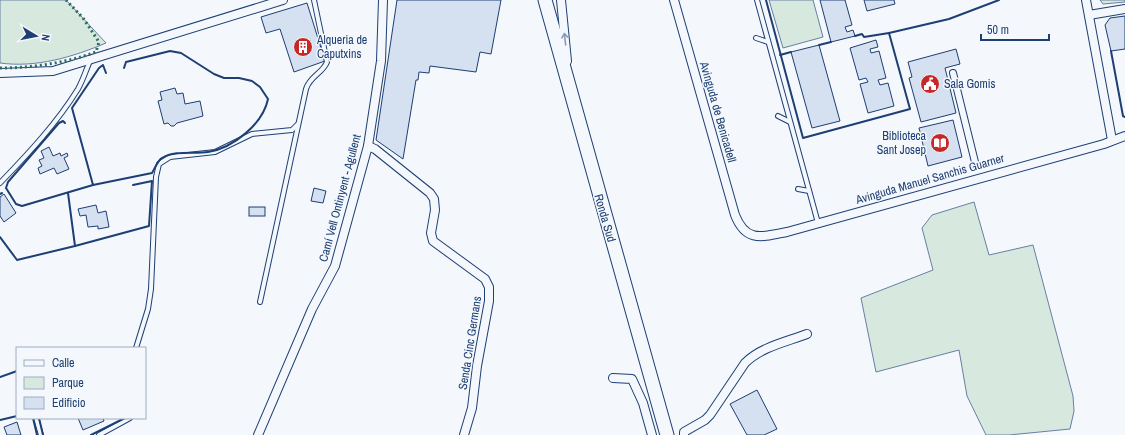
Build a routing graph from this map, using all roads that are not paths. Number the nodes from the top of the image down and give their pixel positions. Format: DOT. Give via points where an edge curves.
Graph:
graph roads {
  1 [pos="283,0"];
  2 [pos="314,0"];
  3 [pos="383,0"];
  4 [pos="544,0"];
  5 [pos="561,0"];
  6 [pos="674,0"];
  7 [pos="757,0"];
  8 [pos="1086,0"];
  9 [pos="1125,9"];
  10 [pos="1089,15"];
  11 [pos="756,38"];
  12 [pos="768,42"];
  13 [pos="90,61"];
  14 [pos="953,72"];
  15 [pos="0,73"];
  16 [pos="570,92"];
  17 [pos="778,116"];
  18 [pos="790,122"];
  19 [pos="298,124"];
  20 [pos="1125,136"];
  21 [pos="1112,140"];
  22 [pos="368,146"];
  23 [pos="975,162"];
  24 [pos="0,183"];
  25 [pos="798,188"];
  26 [pos="809,191"];
  27 [pos="818,223"];
  28 [pos="742,228"];
  29 [pos="260,302"];
  30 [pos="807,334"];
  31 [pos="136,347"];
  32 [pos="613,378"];
  33 [pos="36,419"];
  34 [pos="128,419"];
  35 [pos="41,435"];
  36 [pos="99,435"];
  37 [pos="258,435"];
  38 [pos="464,435"];
  39 [pos="652,435"];
  40 [pos="667,435"];
  41 [pos="684,435"];
  1 -- 13 [label="street"];
  2 -- 19 [label="lane" via="327,62 308,84"];
  3 -- 22 [label="street, Camí Vell Ontinyent - Agullent" via="382,61"];
  4 -- 16 [label="main road, Ronda Sud"];
  16 -- 5 [label="street, one-way"];
  6 -- 28 [label="street, Avinguda de Benicadell" via="732,205"];
  7 -- 12 [label="lane"];
  8 -- 10 [label="street"];
  9 -- 10 [label="street"];
  10 -- 21 [label="street"];
  11 -- 12 [label="lane"];
  12 -- 18 [label="lane"];
  13 -- 15 [label="street" via="53,71"];
  13 -- 24 [label="lane" via="79,87 63,111"];
  14 -- 23 [label="street"];
  16 -- 40 [label="main road, Ronda Sud"];
  17 -- 18 [label="lane"];
  18 -- 26 [label="lane"];
  19 -- 29 [label="lane"];
  19 -- 31 [label="lane" via="292,130 252,134 215,152 170,157 160,164 156,177 151,289 148,309"];
  20 -- 21 [label="street, Avinguda Manuel Sanchis Guarner"];
  21 -- 27 [label="street, Avinguda Manuel Sanchis Guarner"];
  22 -- 37 [label="street, Camí Vell Ontinyent - Agullent" via="335,266 312,309"];
  22 -- 38 [label="street, Senda Cinc Germans" via="430,193 435,205 431,233 433,241 485,279 489,287 490,301 477,366 473,403"];
  25 -- 26 [label="lane"];
  26 -- 27 [label="lane"];
  27 -- 28 [label="street, Avinguda Manuel Sanchis Guarner" via="764,236 752,236"];
  30 -- 41 [label="street" via="751,357 710,415 684,432"];
  32 -- 39 [label="street" via="632,379 643,403"];
  33 -- 35 [label="lane"];
  34 -- 36 [label="lane"];
}
